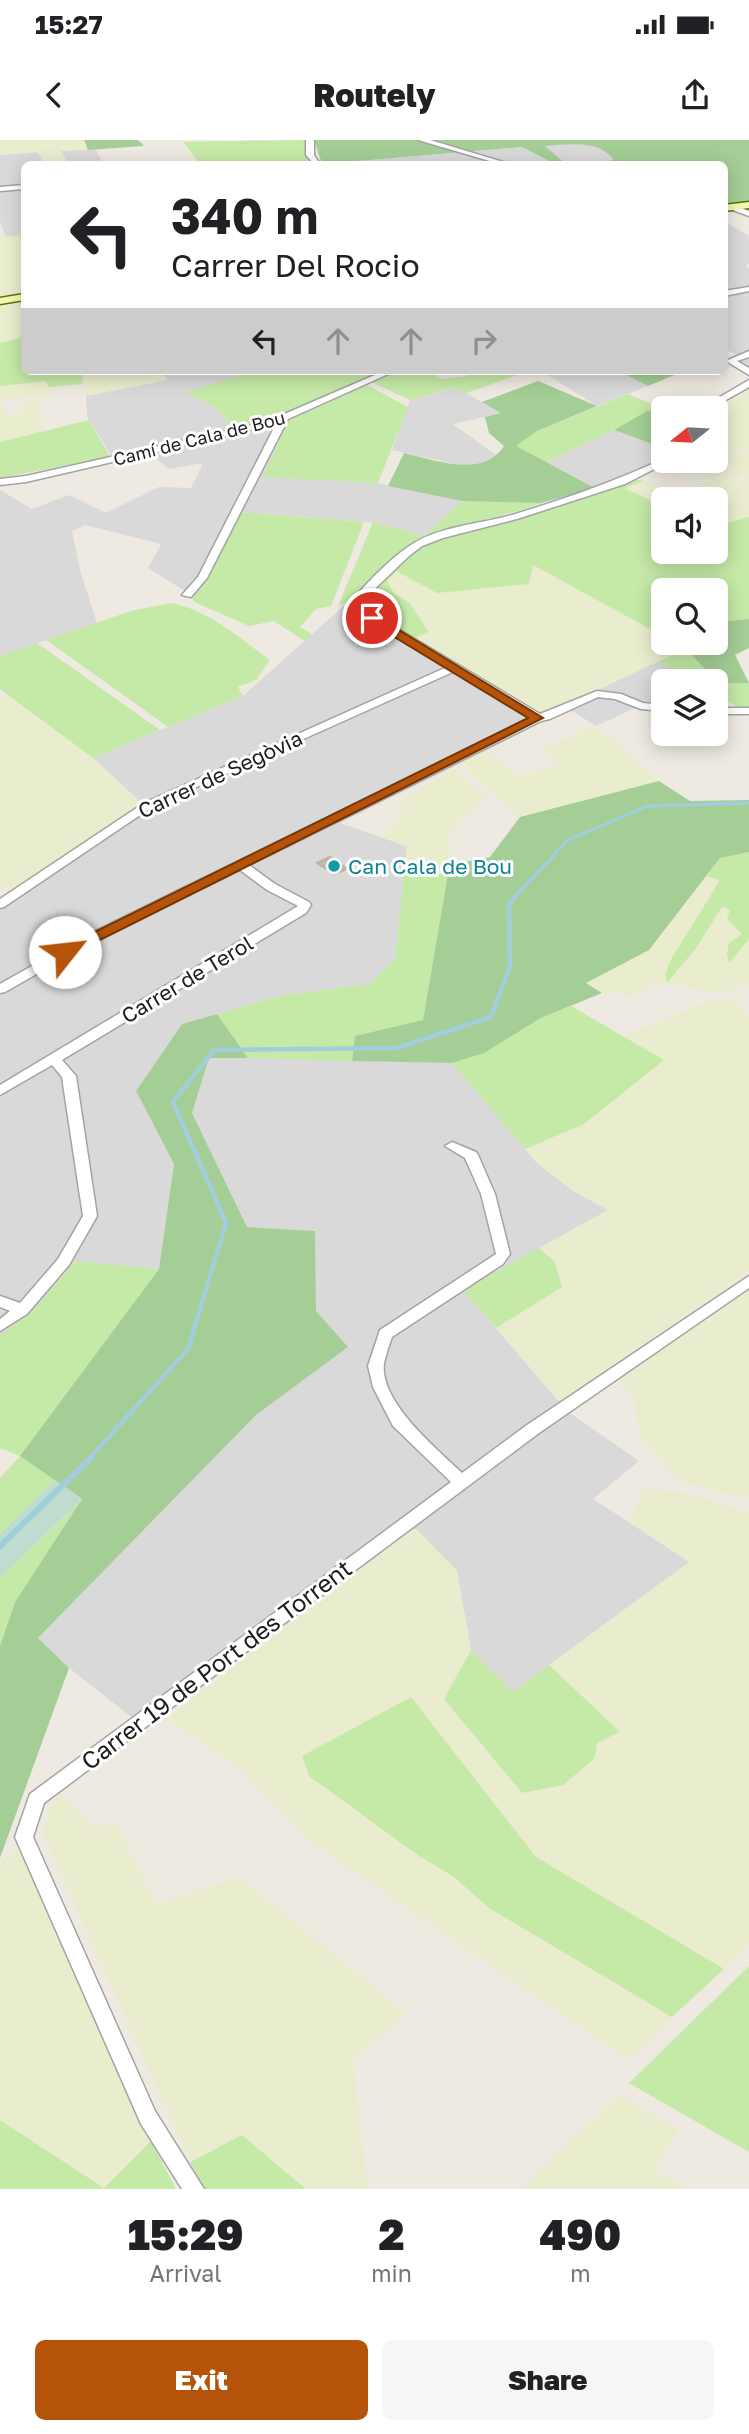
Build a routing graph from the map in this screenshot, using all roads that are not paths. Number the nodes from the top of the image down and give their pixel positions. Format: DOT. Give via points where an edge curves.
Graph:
graph roads {
  1 [pos="310,140"];
  2 [pos="422,140"];
  3 [pos="314,161"];
  4 [pos="496,161"];
  5 [pos="21,187"];
  6 [pos="0,189"];
  7 [pos="749,205"];
  8 [pos="729,208"];
  9 [pos="749,214"];
  10 [pos="749,289"];
  11 [pos="728,294"];
  12 [pos="21,298"];
  13 [pos="0,301"];
  14 [pos="749,354"];
  15 [pos="749,372"];
  16 [pos="382,375"];
  17 [pos="749,383"];
  18 [pos="726,396"];
  19 [pos="284,418"];
  20 [pos="651,468"];
  21 [pos="0,482"];
  22 [pos="187,595"];
  23 [pos="454,668"];
  24 [pos="651,707"];
  25 [pos="728,711"];
  26 [pos="749,712"];
  27 [pos="536,719"];
  28 [pos="240,864"];
  29 [pos="0,904"];
  30 [pos="0,989"];
  31 [pos="54,1059"];
  32 [pos="0,1091"];
  33 [pos="452,1146"];
  34 [pos="749,1282"];
  35 [pos="0,1301"];
  36 [pos="22,1310"];
  37 [pos="0,1326"];
  38 [pos="462,1483"];
  39 [pos="194,2189"];
  1 -- 3 [label="street"];
  2 -- 4 [label="street"];
  5 -- 6 [label="street"];
  7 -- 8 [label="street"];
  8 -- 9 [label="street"];
  10 -- 11 [label="street"];
  12 -- 13 [label="street"];
  14 -- 15 [label="street" via="730,361"];
  16 -- 19 [label="street, Camí de Cala de Bou"];
  17 -- 18 [label="street"];
  19 -- 21 [label="street, Camí de Cala de Bou"];
  19 -- 22 [label="street" via="202,578"];
  20 -- 23 [label="street" via="622,482 419,544 352,606"];
  23 -- 27 [label="street"];
  23 -- 29 [label="street, Carrer de Segòvia" via="148,804"];
  24 -- 27 [label="street" via="597,694"];
  25 -- 26 [label="street"];
  27 -- 28 [label="street"];
  28 -- 30 [label="street"];
  28 -- 31 [label="street, Carrer de Terol" via="305,905 302,910"];
  31 -- 32 [label="street, Carrer de Terol"];
  31 -- 36 [label="street" via="69,1076 90,1216 64,1262"];
  33 -- 38 [label="street" via="471,1155 488,1194 503,1254 385,1334 376,1366 399,1422"];
  34 -- 38 [label="street, Carrer 19 de Port des Torrent" via="533,1429"];
  35 -- 36 [label="street"];
  36 -- 37 [label="street"];
  38 -- 39 [label="street, Carrer 19 de Port des Torrent" via="36,1799 24,1837 148,2117"];
}
